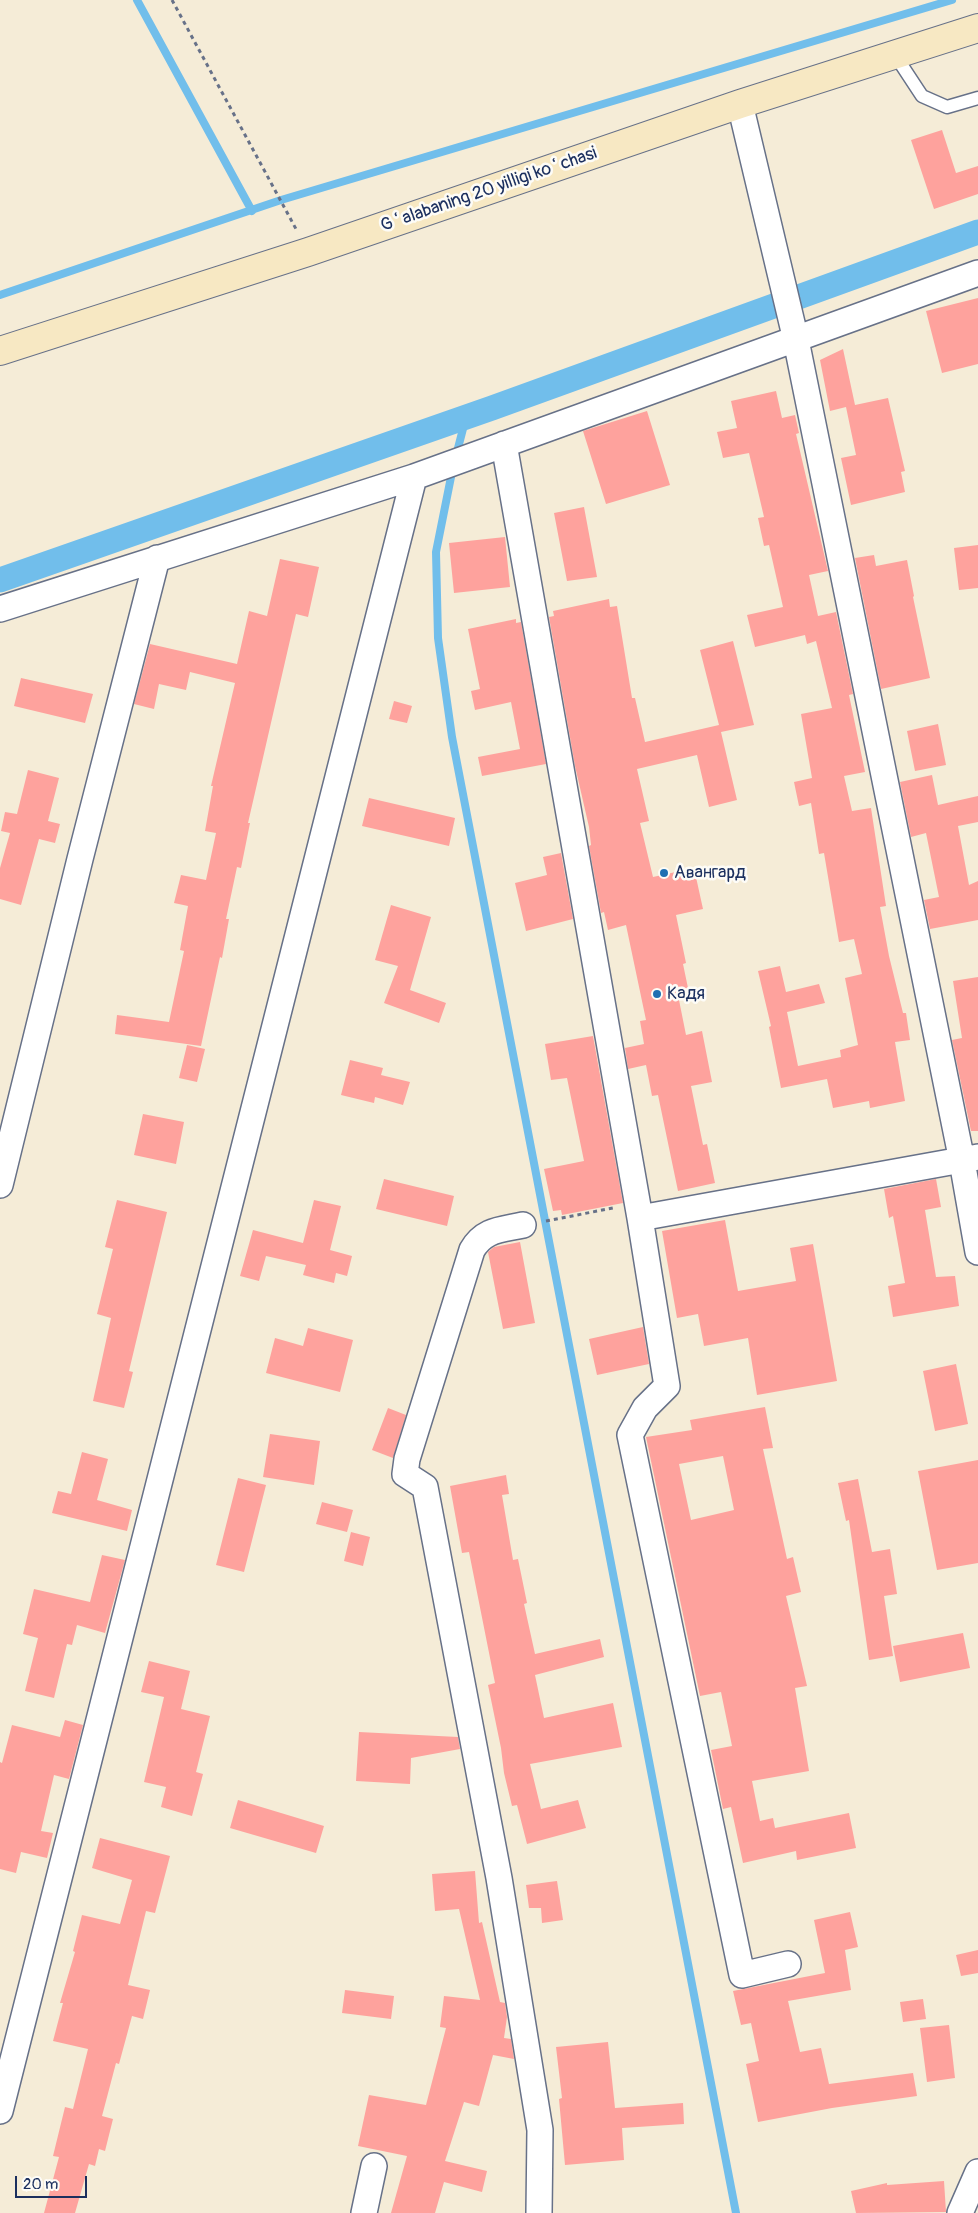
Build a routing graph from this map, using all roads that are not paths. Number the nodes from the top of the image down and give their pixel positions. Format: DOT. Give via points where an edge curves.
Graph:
graph roads {
  1 [pos="978,28"];
  2 [pos="895,55"];
  3 [pos="978,98"];
  4 [pos="740,104"];
  5 [pos="978,273"];
  6 [pos="796,340"];
  7 [pos="0,350"];
  8 [pos="504,444"];
  9 [pos="414,477"];
  10 [pos="157,558"];
  11 [pos="0,609"];
  12 [pos="970,1159"];
  13 [pos="0,1184"];
  14 [pos="640,1218"];
  15 [pos="523,1225"];
  16 [pos="978,1252"];
  17 [pos="788,1964"];
  18 [pos="0,2111"];
  19 [pos="374,2166"];
  20 [pos="978,2172"];
  21 [pos="364,2213"];
  22 [pos="540,2213"];
  23 [pos="960,2213"];
  1 -- 2 [label="main road, Gʻalabaning 20 yilligi koʻchasi"];
  2 -- 3 [label="lane" via="922,96 947,107"];
  2 -- 4 [label="main road, Gʻalabaning 20 yilligi koʻchasi"];
  4 -- 6 [label="street"];
  4 -- 7 [label="main road, Gʻalabaning 20 yilligi koʻchasi" via="308,252"];
  5 -- 6 [label="street"];
  6 -- 8 [label="street"];
  6 -- 12 [label="street"];
  8 -- 9 [label="street"];
  8 -- 14 [label="street"];
  9 -- 10 [label="street"];
  9 -- 18 [label="street"];
  10 -- 11 [label="street"];
  10 -- 13 [label="street"];
  12 -- 14 [label="street"];
  12 -- 16 [label="street"];
  14 -- 17 [label="street" via="667,1386 645,1408 630,1435 742,1975"];
  15 -- 22 [label="street" via="487,1233 478,1239 472,1250 407,1458 405,1474 425,1487 499,1878 540,2130"];
  19 -- 21 [label="street"];
  20 -- 23 [label="street"];
}
